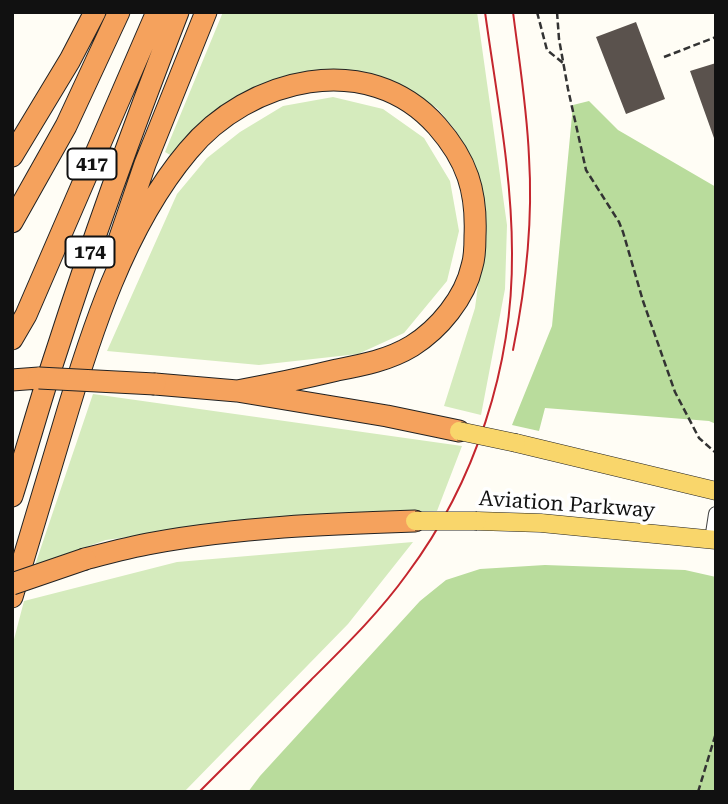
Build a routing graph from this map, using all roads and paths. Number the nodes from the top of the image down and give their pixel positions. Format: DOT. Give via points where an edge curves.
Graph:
graph roads {
  1 [pos="95,12"];
  2 [pos="119,12"];
  3 [pos="157,12"];
  4 [pos="178,12"];
  5 [pos="206,12"];
  6 [pos="537,12"];
  7 [pos="557,12"];
  8 [pos="716,37"];
  9 [pos="664,57"];
  10 [pos="563,63"];
  11 [pos="12,156"];
  12 [pos="12,222"];
  13 [pos="104,298"];
  14 [pos="12,339"];
  15 [pos="12,380"];
  16 [pos="237,391"];
  17 [pos="459,431"];
  18 [pos="716,453"];
  19 [pos="716,491"];
  20 [pos="12,496"];
  21 [pos="716,514"];
  22 [pos="415,521"];
  23 [pos="714,540"];
  24 [pos="12,584"];
  25 [pos="12,597"];
  26 [pos="716,733"];
  27 [pos="698,792"];
  1 -- 11 [label="highway"];
  2 -- 12 [label="highway" via="66,126"];
  3 -- 14 [label="highway, 417"];
  4 -- 20 [label="highway, 174" via="55,354"];
  5 -- 13 [label="highway" via="136,189 106,276"];
  6 -- 10 [label="path" via="547,50"];
  7 -- 10 [label="path"];
  8 -- 9 [label="path"];
  10 -- 18 [label="path" via="586,170 619,222 675,392 699,438"];
  13 -- 16 [label="highway" via="143,217 176,165 202,135 234,111 286,86 339,79 387,90 415,106 450,142 472,188 476,220 472,266 456,302 428,333 389,357"];
  13 -- 25 [label="highway"];
  15 -- 16 [label="highway, bridge"];
  16 -- 17 [label="highway"];
  17 -- 19 [label="main road, Aviation Parkway, bridge"];
  21 -- 23 [label="lane"];
  22 -- 23 [label="main road, Aviation Parkway, bridge" via="541,523"];
  22 -- 24 [label="highway, bridge" via="234,531 150,543"];
  26 -- 27 [label="path"];
}
